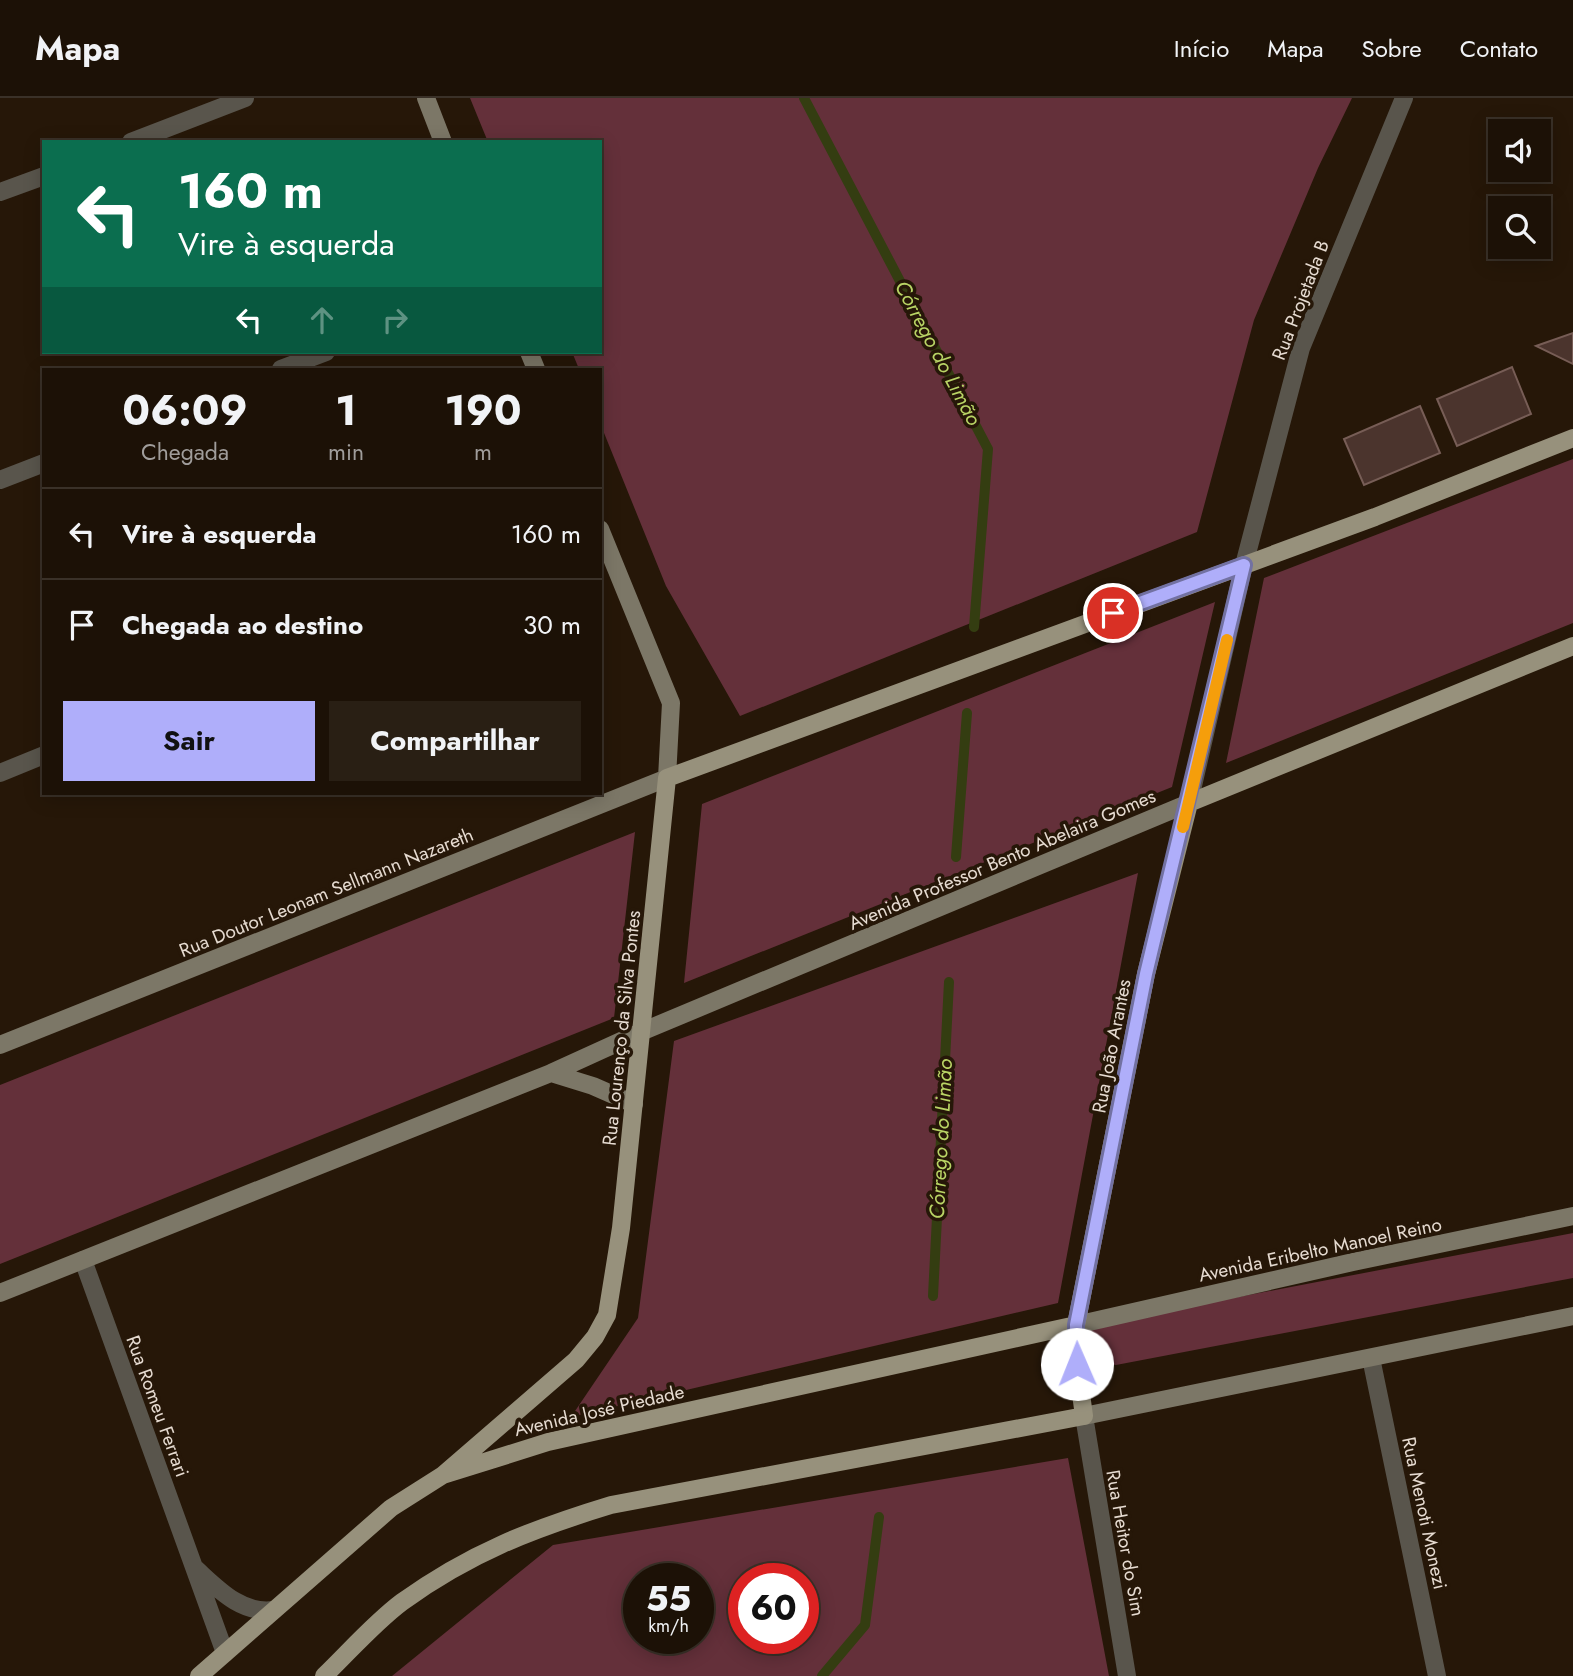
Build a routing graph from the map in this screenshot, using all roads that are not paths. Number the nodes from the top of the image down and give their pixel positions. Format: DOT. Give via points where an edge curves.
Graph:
graph roads {
  1 [pos="245,98"];
  2 [pos="425,98"];
  3 [pos="1404,98"];
  4 [pos="136,140"];
  5 [pos="442,140"];
  6 [pos="42,177"];
  7 [pos="0,192"];
  8 [pos="321,354"];
  9 [pos="284,368"];
  10 [pos="1573,438"];
  11 [pos="42,464"];
  12 [pos="0,480"];
  13 [pos="602,532"];
  14 [pos="1244,565"];
  15 [pos="1573,646"];
  16 [pos="42,756"];
  17 [pos="0,773"];
  18 [pos="667,778"];
  19 [pos="1189,803"];
  20 [pos="642,1032"];
  21 [pos="0,1045"];
  22 [pos="551,1073"];
  23 [pos="634,1104"];
  24 [pos="1573,1216"];
  25 [pos="83,1260"];
  26 [pos="0,1293"];
  27 [pos="1573,1316"];
  28 [pos="1076,1325"];
  29 [pos="1371,1358"];
  30 [pos="1084,1416"];
  31 [pos="443,1475"];
  32 [pos="194,1566"];
  33 [pos="274,1610"];
  34 [pos="225,1653"];
  35 [pos="199,1676"];
  36 [pos="324,1676"];
  37 [pos="1127,1676"];
  38 [pos="1437,1676"];
  1 -- 4 [label="street"];
  2 -- 5 [label="street"];
  3 -- 14 [label="street, Rua Projetada B" via="1301,348"];
  6 -- 7 [label="street"];
  8 -- 9 [label="street"];
  10 -- 14 [label="main road"];
  11 -- 12 [label="street"];
  13 -- 18 [label="street, Rua Lourenço da Silva Pontes" via="671,703"];
  14 -- 18 [label="main road"];
  14 -- 19 [label="street, Rua João Arantes"];
  15 -- 19 [label="main road, Avenida Professor Bento Abelaira Gomes"];
  16 -- 17 [label="street"];
  18 -- 20 [label="main road, Rua Lourenço da Silva Pontes"];
  18 -- 21 [label="street, Rua Doutor Leonam Sellmann Nazareth"];
  19 -- 20 [label="street, Avenida Professor Bento Abelaira Gomes"];
  19 -- 28 [label="main road, Rua João Arantes" via="1146,974"];
  20 -- 22 [label="street"];
  20 -- 23 [label="main road, Rua Lourenço da Silva Pontes"];
  22 -- 23 [label="street"];
  22 -- 25 [label="street"];
  23 -- 31 [label="main road, Rua Lourenço da Silva Pontes" via="607,1315 576,1360"];
  24 -- 28 [label="street, Avenida Eribelto Manoel Reino"];
  25 -- 26 [label="street"];
  25 -- 32 [label="street, Rua Romeu Ferrari"];
  27 -- 29 [label="street"];
  28 -- 30 [label="main road, Rua João Arantes"];
  28 -- 31 [label="main road, Avenida José Piedade" via="548,1442"];
  29 -- 30 [label="street"];
  29 -- 38 [label="street, Rua Menoti Monezi"];
  30 -- 36 [label="main road" via="611,1505 534,1528 469,1559 401,1603"];
  30 -- 37 [label="street, Rua Heitor do Sim"];
  31 -- 33 [label="main road, Avenida José Piedade" via="391,1508"];
  32 -- 33 [label="street, Rua Romeu Ferrari" via="229,1598 262,1612"];
  32 -- 34 [label="street, Rua Romeu Ferrari"];
  33 -- 34 [label="main road, Avenida José Piedade"];
  34 -- 35 [label="main road, Avenida José Piedade"];
}
